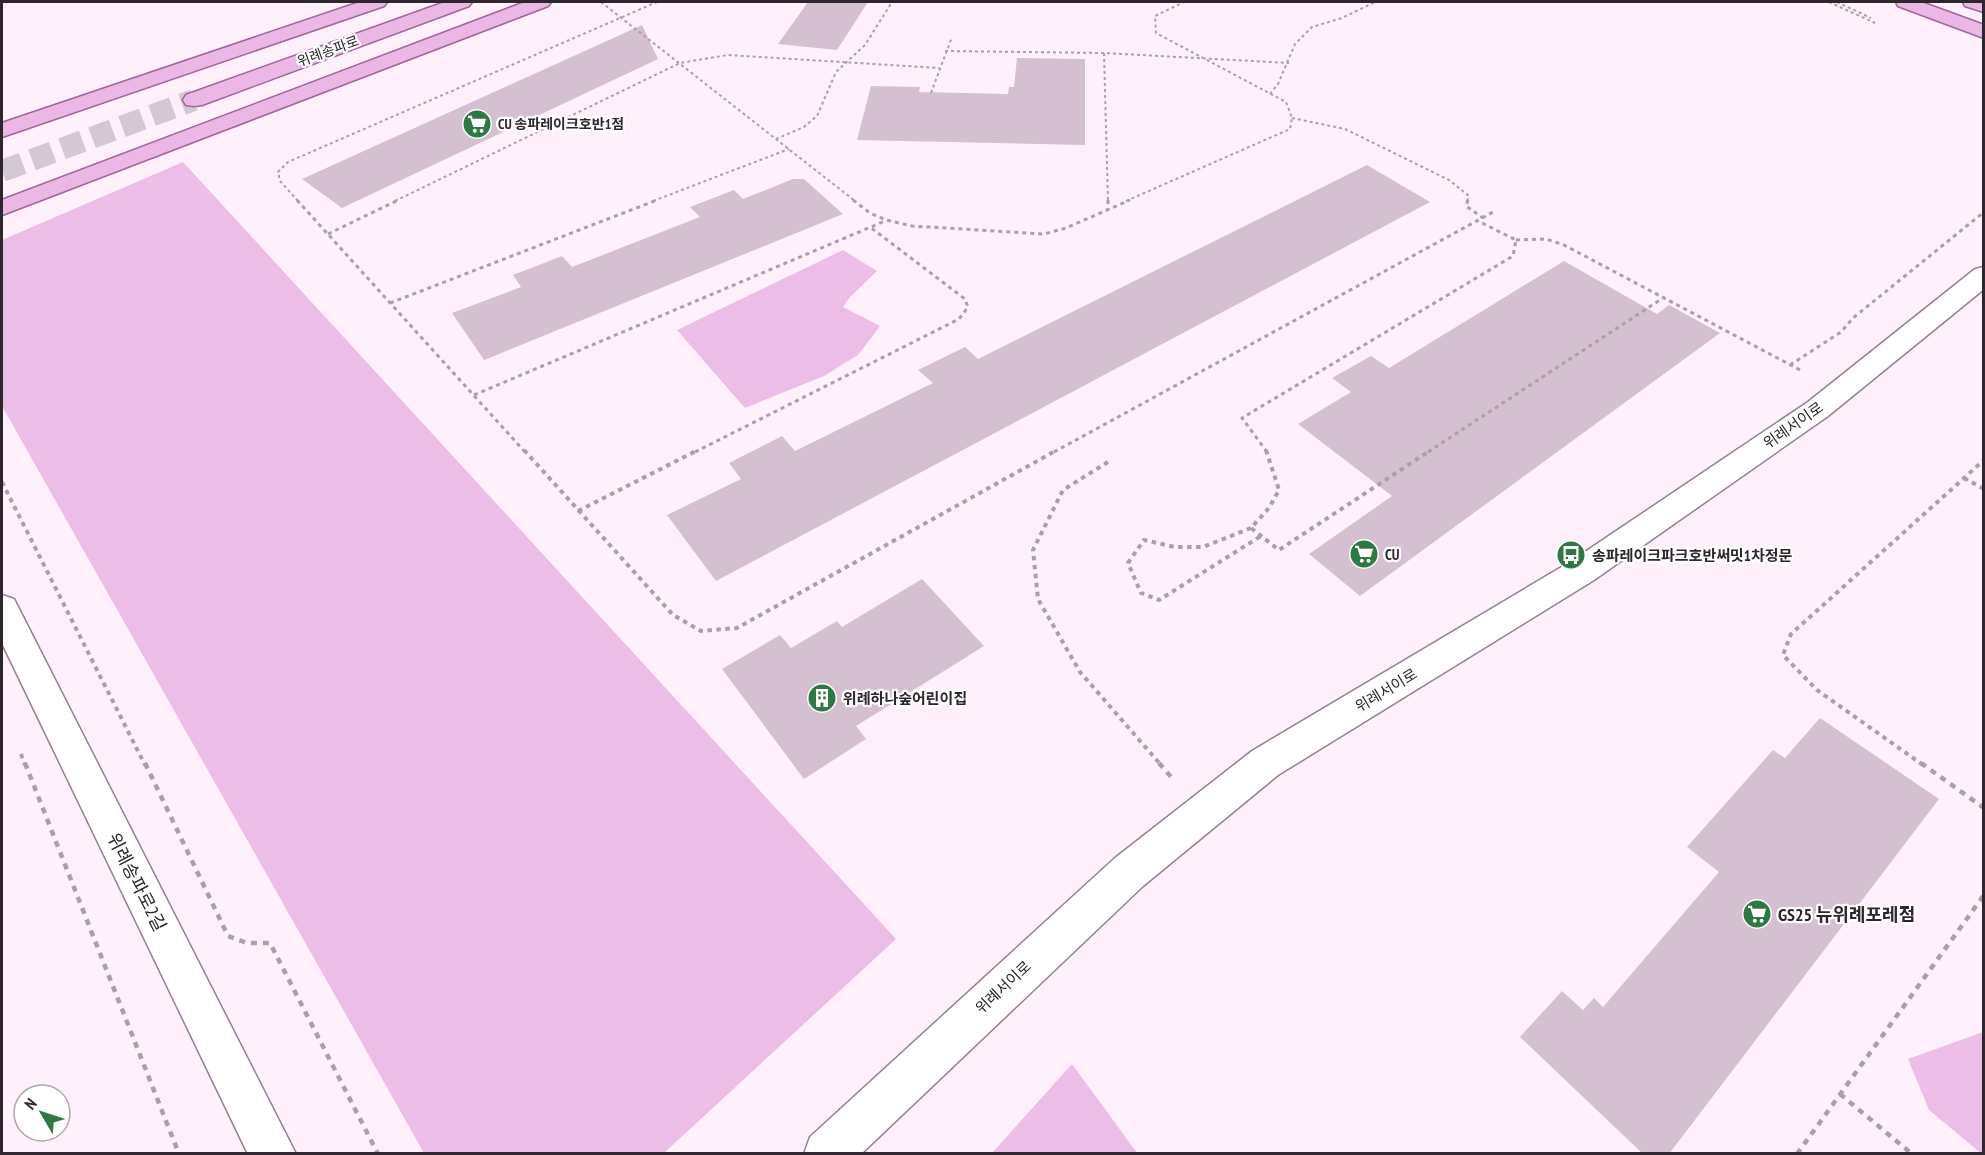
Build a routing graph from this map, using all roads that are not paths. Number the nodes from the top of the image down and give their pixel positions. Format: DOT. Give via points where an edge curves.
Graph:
graph roads {
  1 [pos="378,2"];
  2 [pos="462,2"];
  3 [pos="541,2"];
  4 [pos="1905,2"];
  5 [pos="1972,2"];
  6 [pos="1983,6"];
  7 [pos="1983,32"];
  8 [pos="194,100"];
  9 [pos="2,130"];
  10 [pos="2,208"];
  11 [pos="1983,275"];
  12 [pos="2,609"];
  13 [pos="273,1154"];
  14 [pos="827,1154"];
  1 -- 9 [label="main road"];
  2 -- 8 [label="main road, 위례송파로"];
  3 -- 10 [label="main road"];
  4 -- 7 [label="main road"];
  5 -- 6 [label="main road"];
  11 -- 14 [label="street, 위례서이로" via="1818,409 1582,572 1265,763 1129,872"];
  12 -- 13 [label="street, 위례송파로2길"];
}
